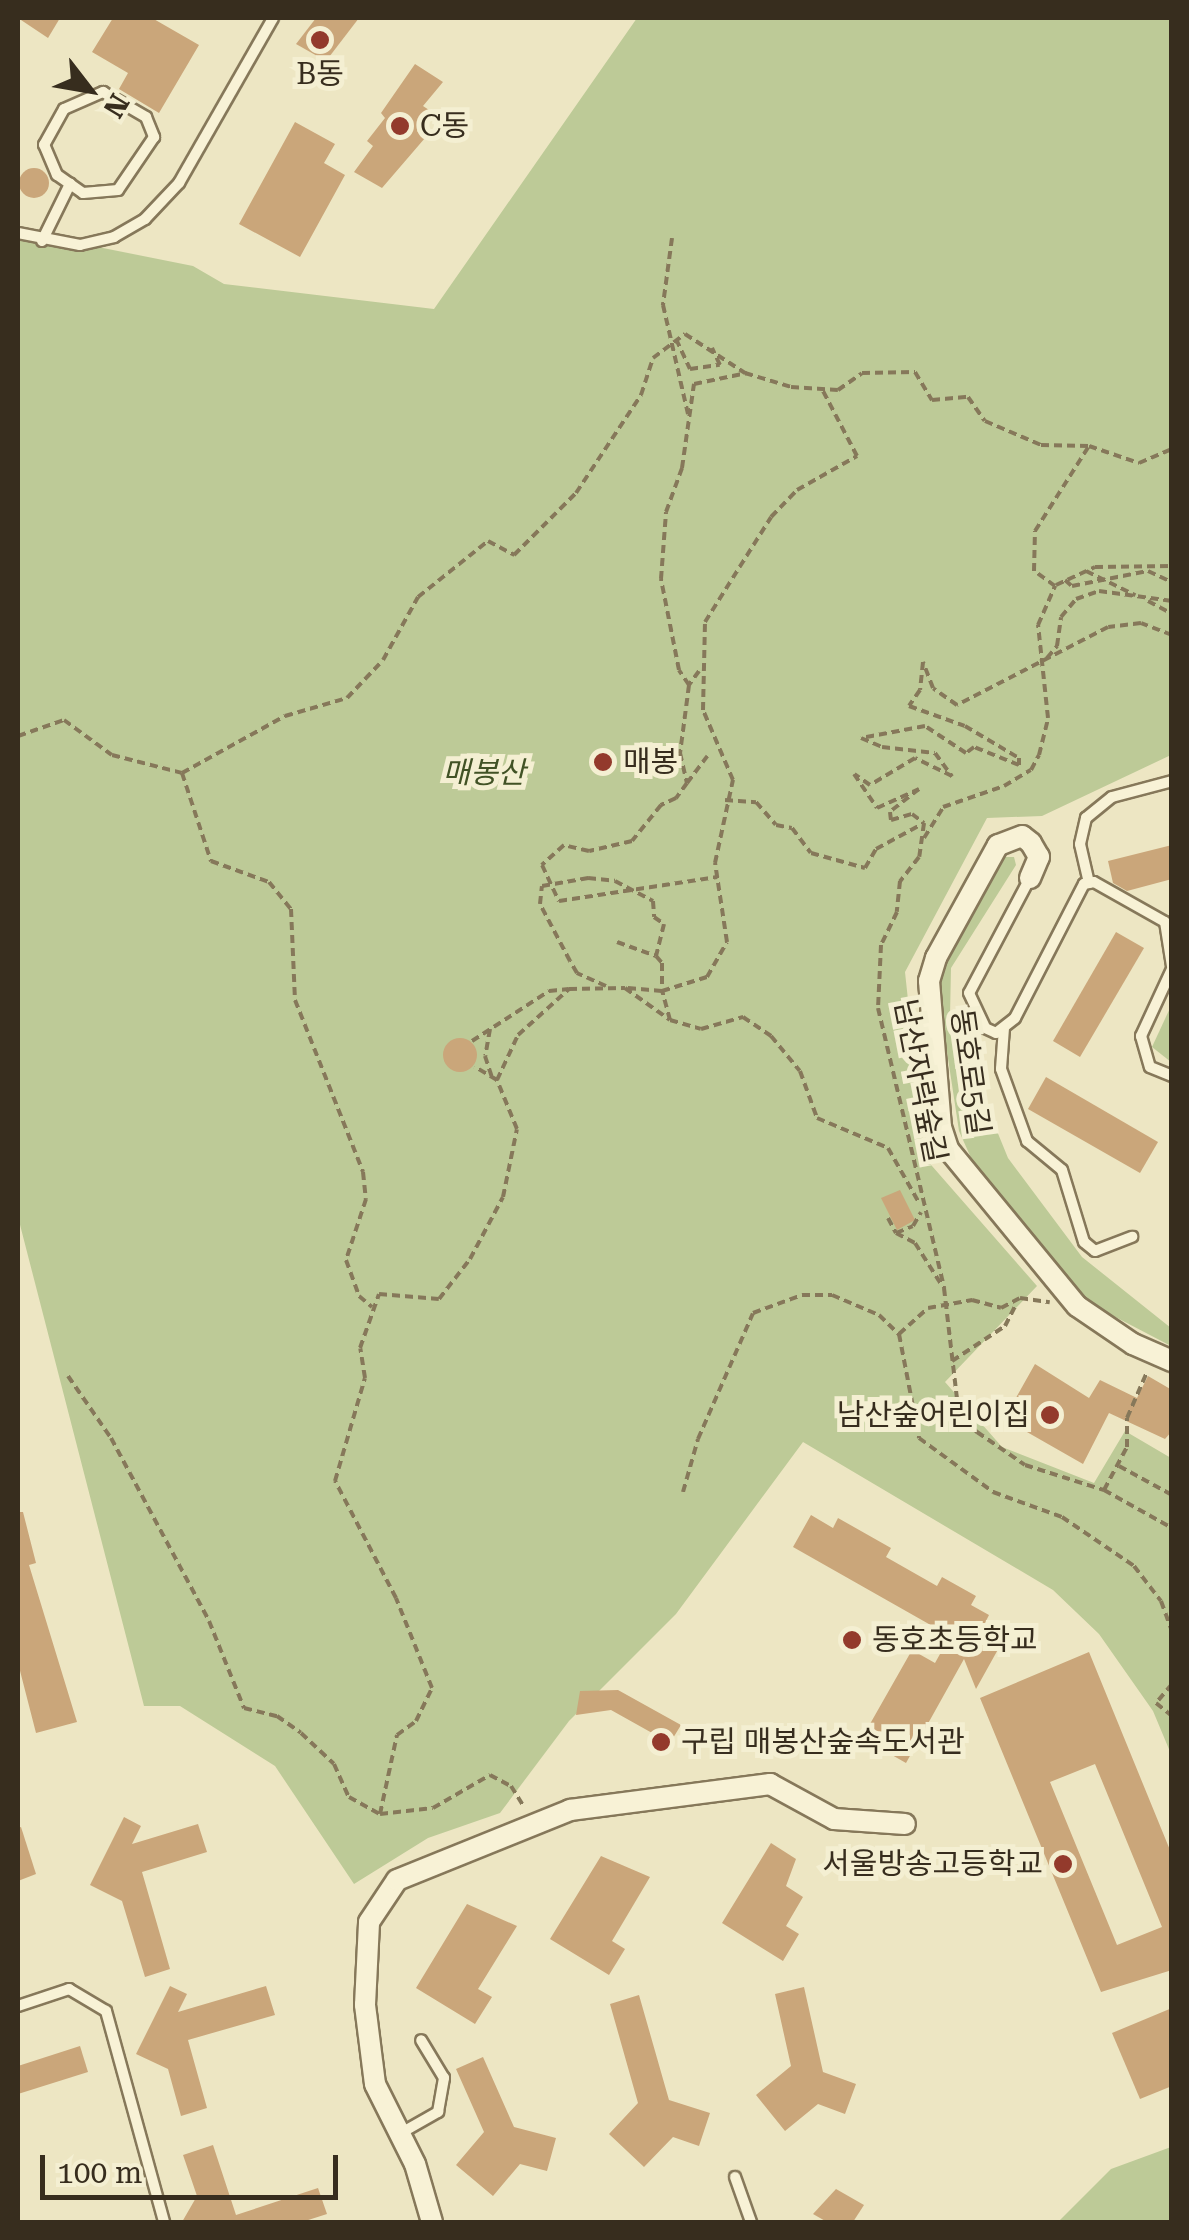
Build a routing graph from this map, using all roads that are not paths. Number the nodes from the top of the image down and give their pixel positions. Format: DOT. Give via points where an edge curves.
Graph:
graph roads {
  1 [pos="273,18"];
  2 [pos="70,184"];
  3 [pos="18,233"];
  4 [pos="42,241"];
  5 [pos="1172,781"];
  6 [pos="1030,878"];
  7 [pos="1088,883"];
  8 [pos="1168,920"];
  9 [pos="1172,968"];
  10 [pos="1004,1028"];
  11 [pos="1172,1076"];
  12 [pos="1132,1237"];
  13 [pos="1164,1358"];
  14 [pos="905,1824"];
  15 [pos="18,2006"];
  16 [pos="421,2040"];
  17 [pos="401,2133"];
  18 [pos="735,2177"];
  19 [pos="164,2222"];
  20 [pos="432,2222"];
  21 [pos="750,2222"];
  1 -- 4 [label="lane" via="160,205 114,237 80,245"];
  2 -- 2 [label="lane" via="83,193 118,190 154,137 146,116 104,92 64,110 44,144 57,175"];
  2 -- 4 [label="lane"];
  3 -- 4 [label="lane"];
  5 -- 7 [label="lane" via="1112,796 1086,818 1080,844"];
  6 -- 10 [label="lane" via="969,993 985,1028"];
  6 -- 13 [label="street, 동호로5길" via="1039,858 1030,842 1022,836 998,845 936,958 929,982 941,1126 948,1149 1077,1306"];
  7 -- 8 [label="lane"];
  7 -- 10 [label="lane"];
  8 -- 9 [label="lane"];
  9 -- 11 [label="lane" via="1140,1036 1150,1067"];
  10 -- 12 [label="lane" via="1001,1070 1027,1141 1062,1170 1084,1242 1095,1251"];
  14 -- 17 [label="street" via="834,1819 770,1784 570,1810 397,1880 369,1922 366,2004 375,2084"];
  15 -- 19 [label="lane" via="68,1989 106,2011"];
  16 -- 17 [label="lane" via="444,2078 438,2112"];
  17 -- 20 [label="street"];
  18 -- 21 [label="lane"];
}
